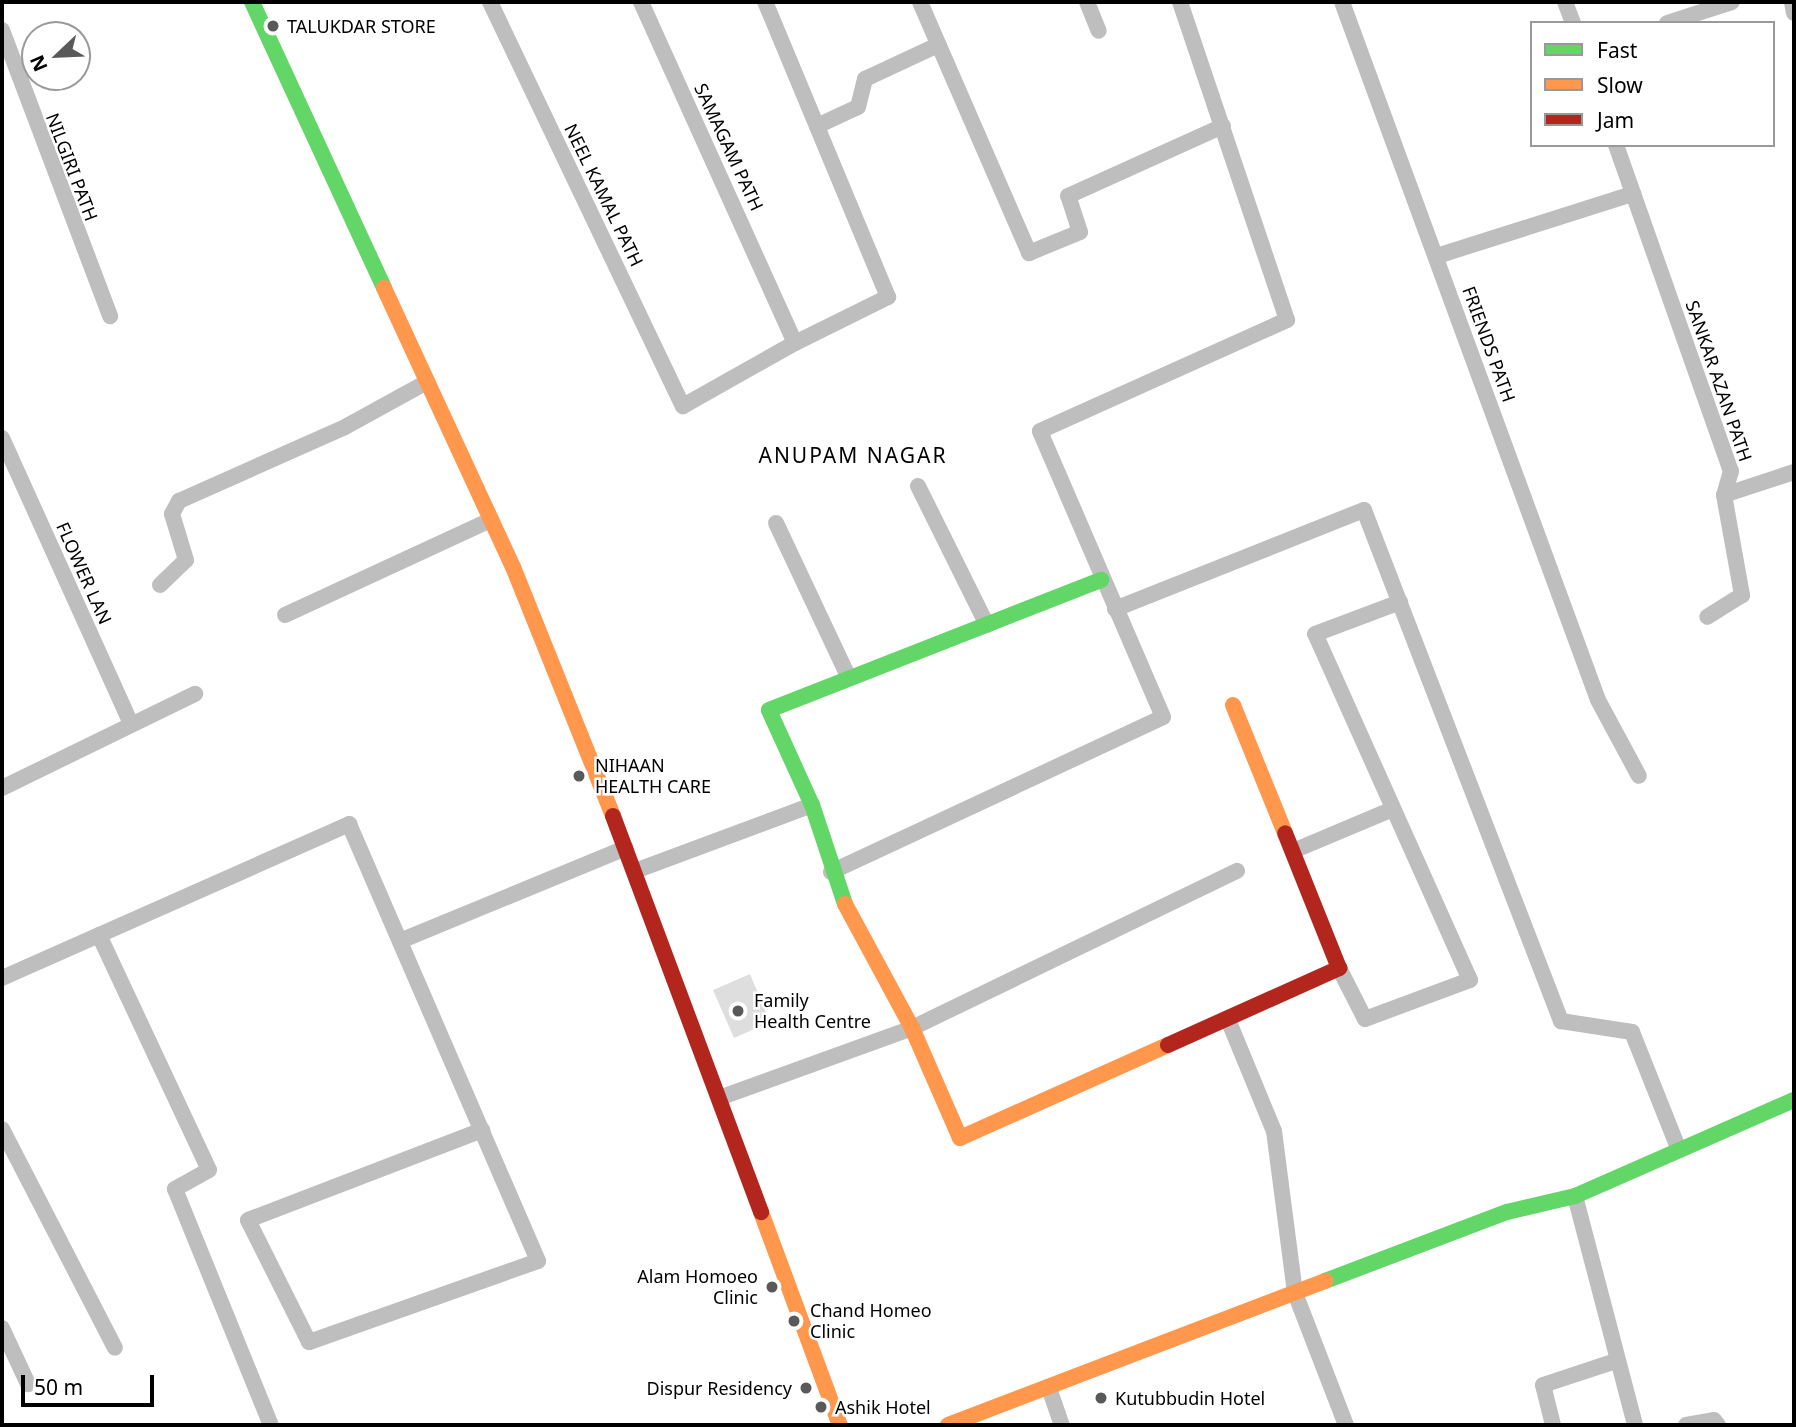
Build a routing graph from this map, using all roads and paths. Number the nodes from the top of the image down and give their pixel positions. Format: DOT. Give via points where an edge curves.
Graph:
graph roads {
  1 [pos="252,2"];
  2 [pos="490,2"];
  3 [pos="641,2"];
  4 [pos="765,2"];
  5 [pos="920,2"];
  6 [pos="1087,2"];
  7 [pos="1180,2"];
  8 [pos="1342,2"];
  9 [pos="1565,2"];
  10 [pos="1732,2"];
  11 [pos="1792,2"];
  12 [pos="1794,13"];
  13 [pos="1572,21"];
  14 [pos="1673,21"];
  15 [pos="2,30"];
  16 [pos="1099,31"];
  17 [pos="938,45"];
  18 [pos="817,126"];
  19 [pos="1223,126"];
  20 [pos="1617,147"];
  21 [pos="1633,194"];
  22 [pos="1437,256"];
  23 [pos="110,316"];
  24 [pos="795,343"];
  25 [pos="427,382"];
  26 [pos="2,438"];
  27 [pos="1794,472"];
  28 [pos="918,486"];
  29 [pos="1724,495"];
  30 [pos="491,520"];
  31 [pos="776,523"];
  32 [pos="1101,580"];
  33 [pos="160,585"];
  34 [pos="1400,601"];
  35 [pos="1115,609"];
  36 [pos="285,615"];
  37 [pos="1707,617"];
  38 [pos="987,625"];
  39 [pos="849,678"];
  40 [pos="195,694"];
  41 [pos="1233,705"];
  42 [pos="131,724"];
  43 [pos="1639,776"];
  44 [pos="2,788"];
  45 [pos="812,805"];
  46 [pos="1393,809"];
  47 [pos="626,848"];
  48 [pos="1293,851"];
  49 [pos="635,871"];
  50 [pos="1237,871"];
  51 [pos="831,872"];
  52 [pos="99,935"];
  53 [pos="400,941"];
  54 [pos="1339,968"];
  55 [pos="2,978"];
  56 [pos="1229,1022"];
  57 [pos="912,1028"];
  58 [pos="719,1098"];
  59 [pos="1794,1100"];
  60 [pos="2,1129"];
  61 [pos="482,1130"];
  62 [pos="1679,1150"];
  63 [pos="1575,1196"];
  64 [pos="1295,1293"];
  65 [pos="2,1328"];
  66 [pos="115,1348"];
  67 [pos="1616,1361"];
  68 [pos="28,1384"];
  69 [pos="1049,1388"];
  70 [pos="271,1425"];
  71 [pos="840,1425"];
  72 [pos="948,1425"];
  73 [pos="1062,1425"];
  74 [pos="1346,1425"];
  75 [pos="1553,1425"];
  76 [pos="1635,1425"];
  77 [pos="1686,1425"];
  78 [pos="1718,1425"];
  1 -- 25 [label="street"];
  2 -- 24 [label="street, NEEL KAMAL PATH" via="683,406"];
  3 -- 24 [label="street, SAMAGAM PATH"];
  4 -- 18 [label="street"];
  5 -- 17 [label="street"];
  6 -- 16 [label="street"];
  7 -- 19 [label="street"];
  8 -- 22 [label="street, FRIENDS PATH"];
  9 -- 13 [label="street"];
  10 -- 14 [label="street"];
  11 -- 12 [label="street"];
  15 -- 23 [label="street, NILGIRI PATH"];
  17 -- 18 [label="street" via="864,79 858,107"];
  17 -- 19 [label="street" via="1029,253 1080,232 1068,196"];
  18 -- 24 [label="street" via="888,297"];
  19 -- 32 [label="street" via="1287,320 1040,430"];
  20 -- 21 [label="street, SANKAR AZAN PATH"];
  21 -- 22 [label="street"];
  21 -- 29 [label="street, SANKAR AZAN PATH" via="1731,471"];
  22 -- 43 [label="street, FRIENDS PATH" via="1598,700"];
  25 -- 30 [label="street"];
  25 -- 33 [label="street" via="345,427 179,501 172,514 186,560"];
  26 -- 42 [label="street, FLOWER LAN"];
  27 -- 29 [label="street"];
  28 -- 38 [label="street"];
  29 -- 37 [label="street, SANKAR AZAN PATH" via="1742,595"];
  30 -- 36 [label="street"];
  30 -- 47 [label="street"];
  31 -- 39 [label="street"];
  32 -- 35 [label="street"];
  32 -- 38 [label="street"];
  34 -- 35 [label="street" via="1364,510"];
  34 -- 46 [label="street" via="1315,634"];
  34 -- 62 [label="street" via="1561,1021 1632,1032"];
  35 -- 51 [label="street" via="1163,717"];
  38 -- 39 [label="street"];
  39 -- 45 [label="street" via="769,710"];
  40 -- 42 [label="street"];
  41 -- 48 [label="street"];
  42 -- 44 [label="street"];
  45 -- 49 [label="street"];
  45 -- 51 [label="street"];
  46 -- 48 [label="street"];
  46 -- 54 [label="street" via="1470,980 1365,1018"];
  47 -- 49 [label="street"];
  47 -- 53 [label="street"];
  48 -- 54 [label="street"];
  49 -- 58 [label="street"];
  50 -- 57 [label="street"];
  51 -- 57 [label="street"];
  52 -- 53 [label="street" via="349,824"];
  52 -- 55 [label="street"];
  52 -- 70 [label="street" via="209,1170 175,1189"];
  53 -- 61 [label="street"];
  54 -- 56 [label="street"];
  56 -- 57 [label="street" via="960,1138"];
  56 -- 64 [label="street" via="1274,1132"];
  57 -- 58 [label="street"];
  58 -- 71 [label="street"];
  59 -- 62 [label="street"];
  60 -- 66 [label="street"];
  61 -- 61 [label="street" via="538,1261 309,1342 248,1220"];
  62 -- 63 [label="street"];
  63 -- 64 [label="street" via="1507,1212"];
  63 -- 67 [label="street"];
  64 -- 69 [label="street"];
  64 -- 74 [label="street"];
  65 -- 68 [label="street"];
  67 -- 75 [label="street" via="1543,1385"];
  67 -- 76 [label="street"];
  69 -- 72 [label="street"];
  69 -- 73 [label="street"];
  77 -- 78 [label="street" via="1714,1420"];
}
